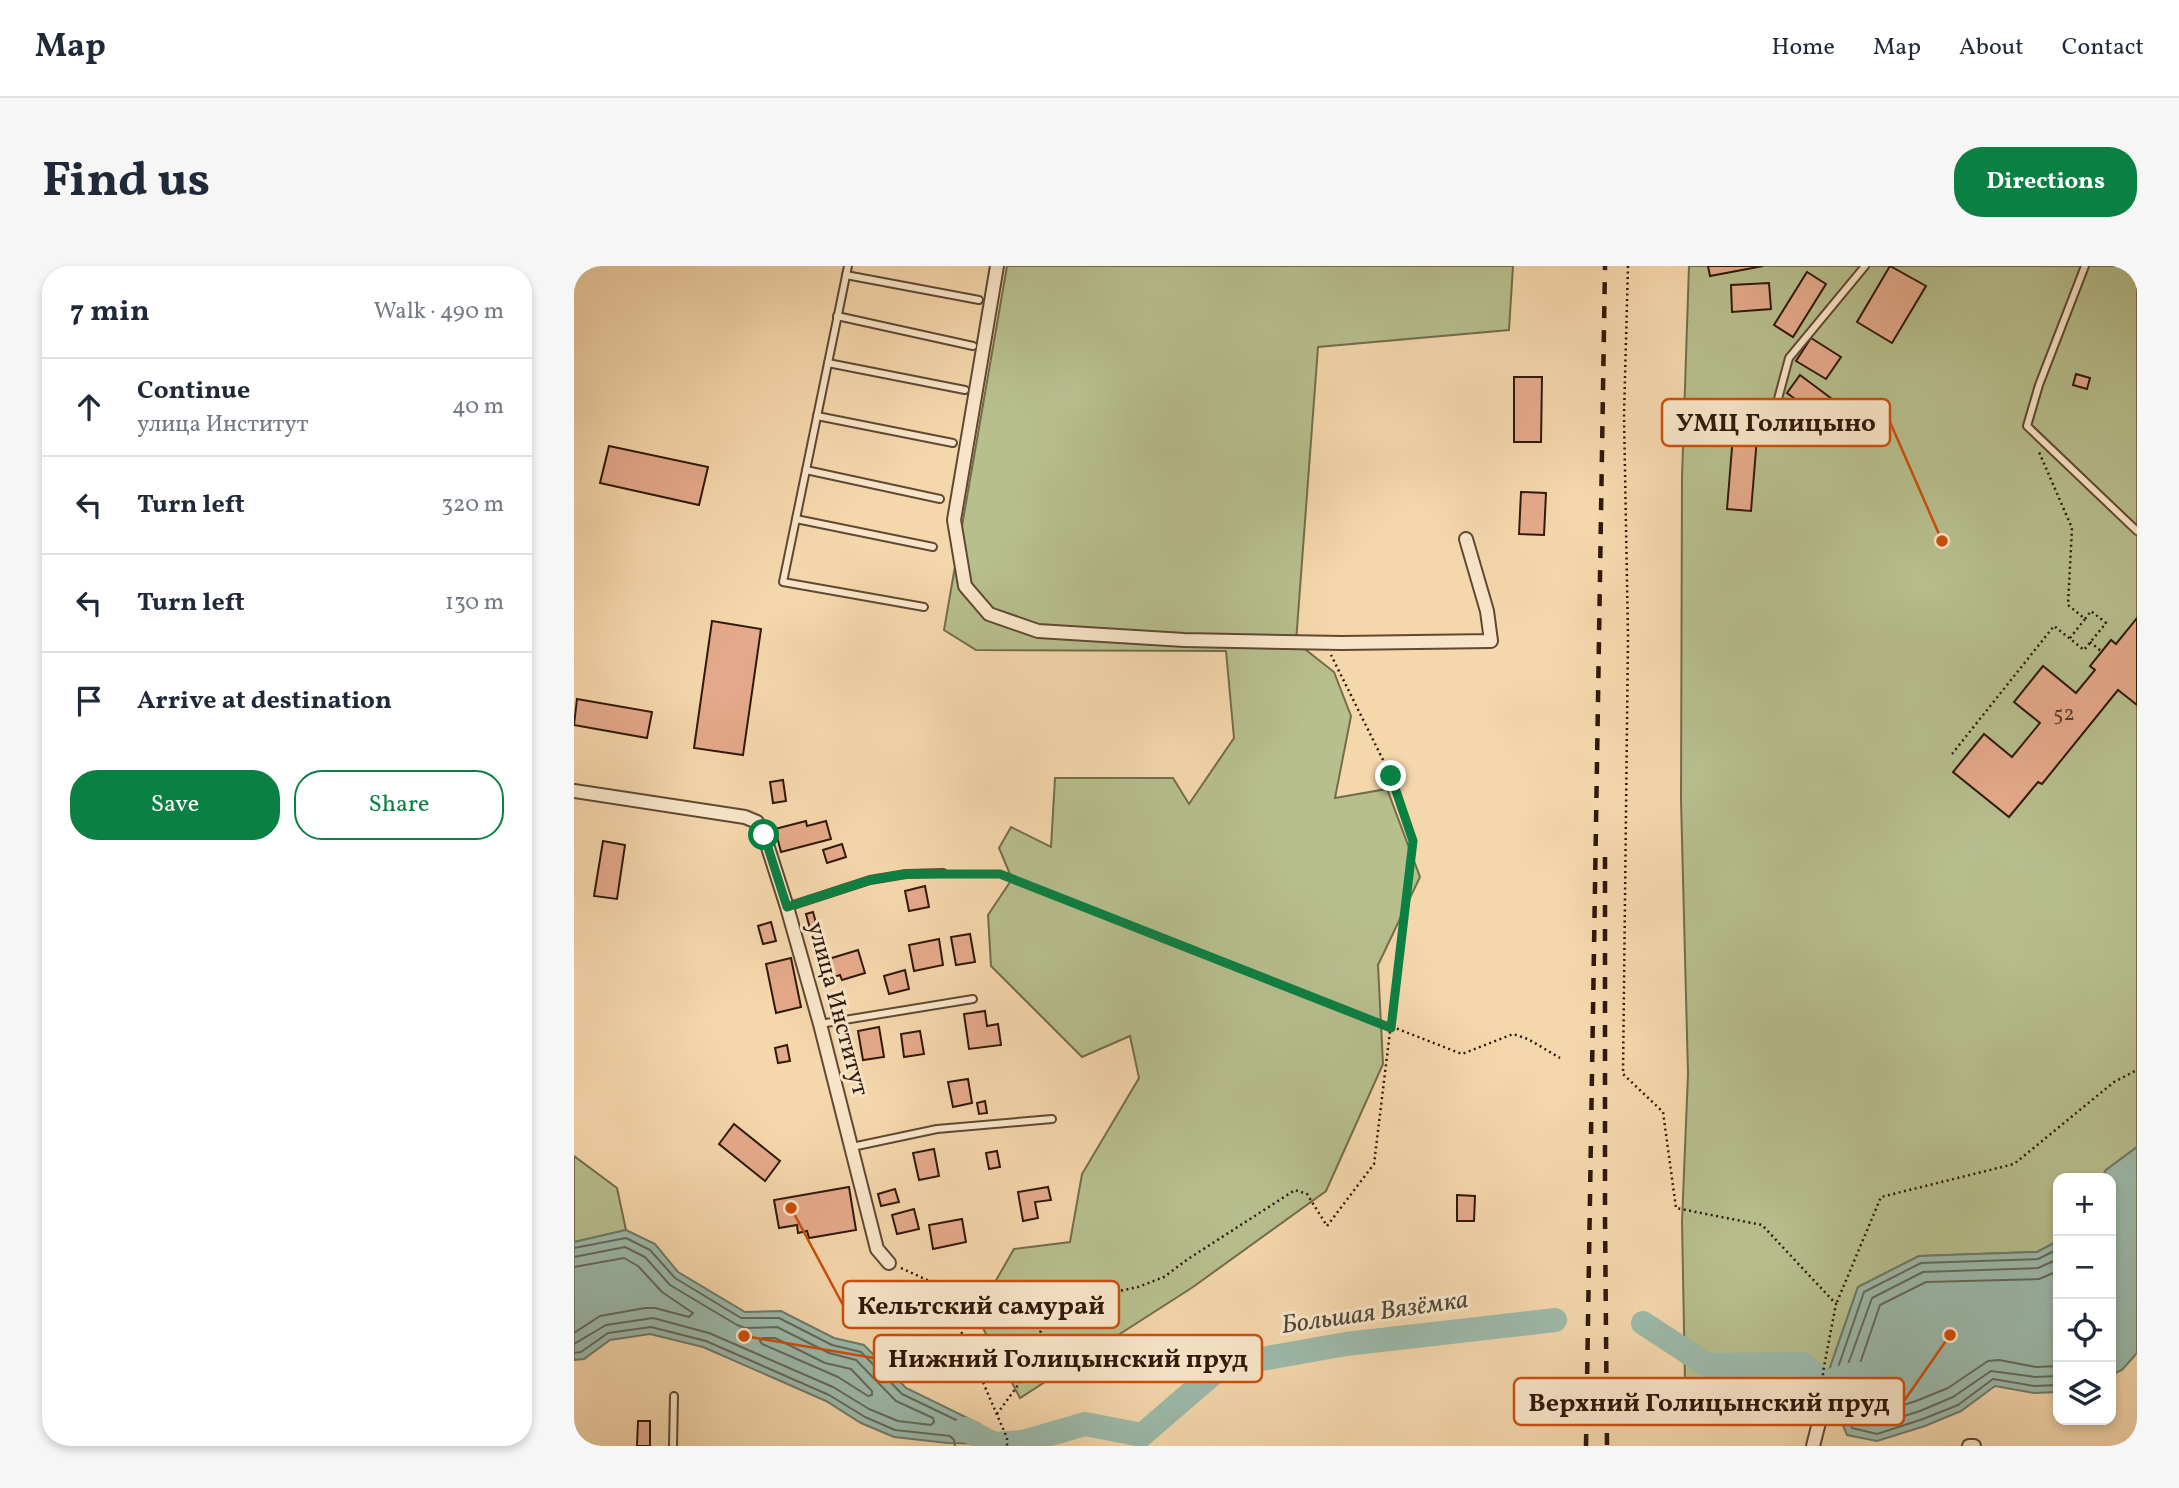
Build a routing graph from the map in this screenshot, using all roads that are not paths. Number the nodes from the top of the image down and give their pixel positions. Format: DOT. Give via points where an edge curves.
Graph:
graph roads {
  1 [pos="848,266"];
  2 [pos="997,266"];
  3 [pos="1865,266"];
  4 [pos="2085,266"];
  5 [pos="846,275"];
  6 [pos="979,300"];
  7 [pos="837,316"];
  8 [pos="974,346"];
  9 [pos="828,363"];
  10 [pos="965,390"];
  11 [pos="1775,410"];
  12 [pos="817,416"];
  13 [pos="953,443"];
  14 [pos="806,470"];
  15 [pos="940,499"];
  16 [pos="796,519"];
  17 [pos="2137,530"];
  18 [pos="1466,539"];
  19 [pos="933,547"];
  20 [pos="924,607"];
  21 [pos="574,791"];
  22 [pos="943,873"];
  23 [pos="787,907"];
  24 [pos="974,999"];
  25 [pos="820,1024"];
  26 [pos="1052,1119"];
  27 [pos="852,1147"];
  28 [pos="889,1263"];
  29 [pos="674,1396"];
  30 [pos="1823,1407"];
  31 [pos="673,1446"];
  32 [pos="1813,1446"];
  1 -- 5 [label="lane"];
  2 -- 18 [label="street" via="954,520 965,586 989,614 1038,631 1184,640 1491,641"];
  3 -- 11 [label="lane" via="1789,359"];
  4 -- 17 [label="lane" via="2027,426"];
  5 -- 6 [label="lane"];
  5 -- 7 [label="lane"];
  7 -- 8 [label="lane"];
  7 -- 9 [label="lane"];
  9 -- 10 [label="lane"];
  9 -- 12 [label="lane"];
  12 -- 13 [label="lane"];
  12 -- 14 [label="lane"];
  14 -- 15 [label="lane"];
  14 -- 16 [label="lane"];
  16 -- 19 [label="lane"];
  16 -- 20 [label="lane" via="783,582"];
  21 -- 23 [label="street, улица Институт" via="757,822"];
  22 -- 23 [label="lane" via="870,880"];
  23 -- 25 [label="street, улица Институт"];
  24 -- 25 [label="lane"];
  25 -- 27 [label="street, улица Институт"];
  26 -- 27 [label="lane" via="937,1129"];
  27 -- 28 [label="street, улица Институт" via="877,1249"];
  29 -- 31 [label="lane"];
  30 -- 32 [label="street"];
}
